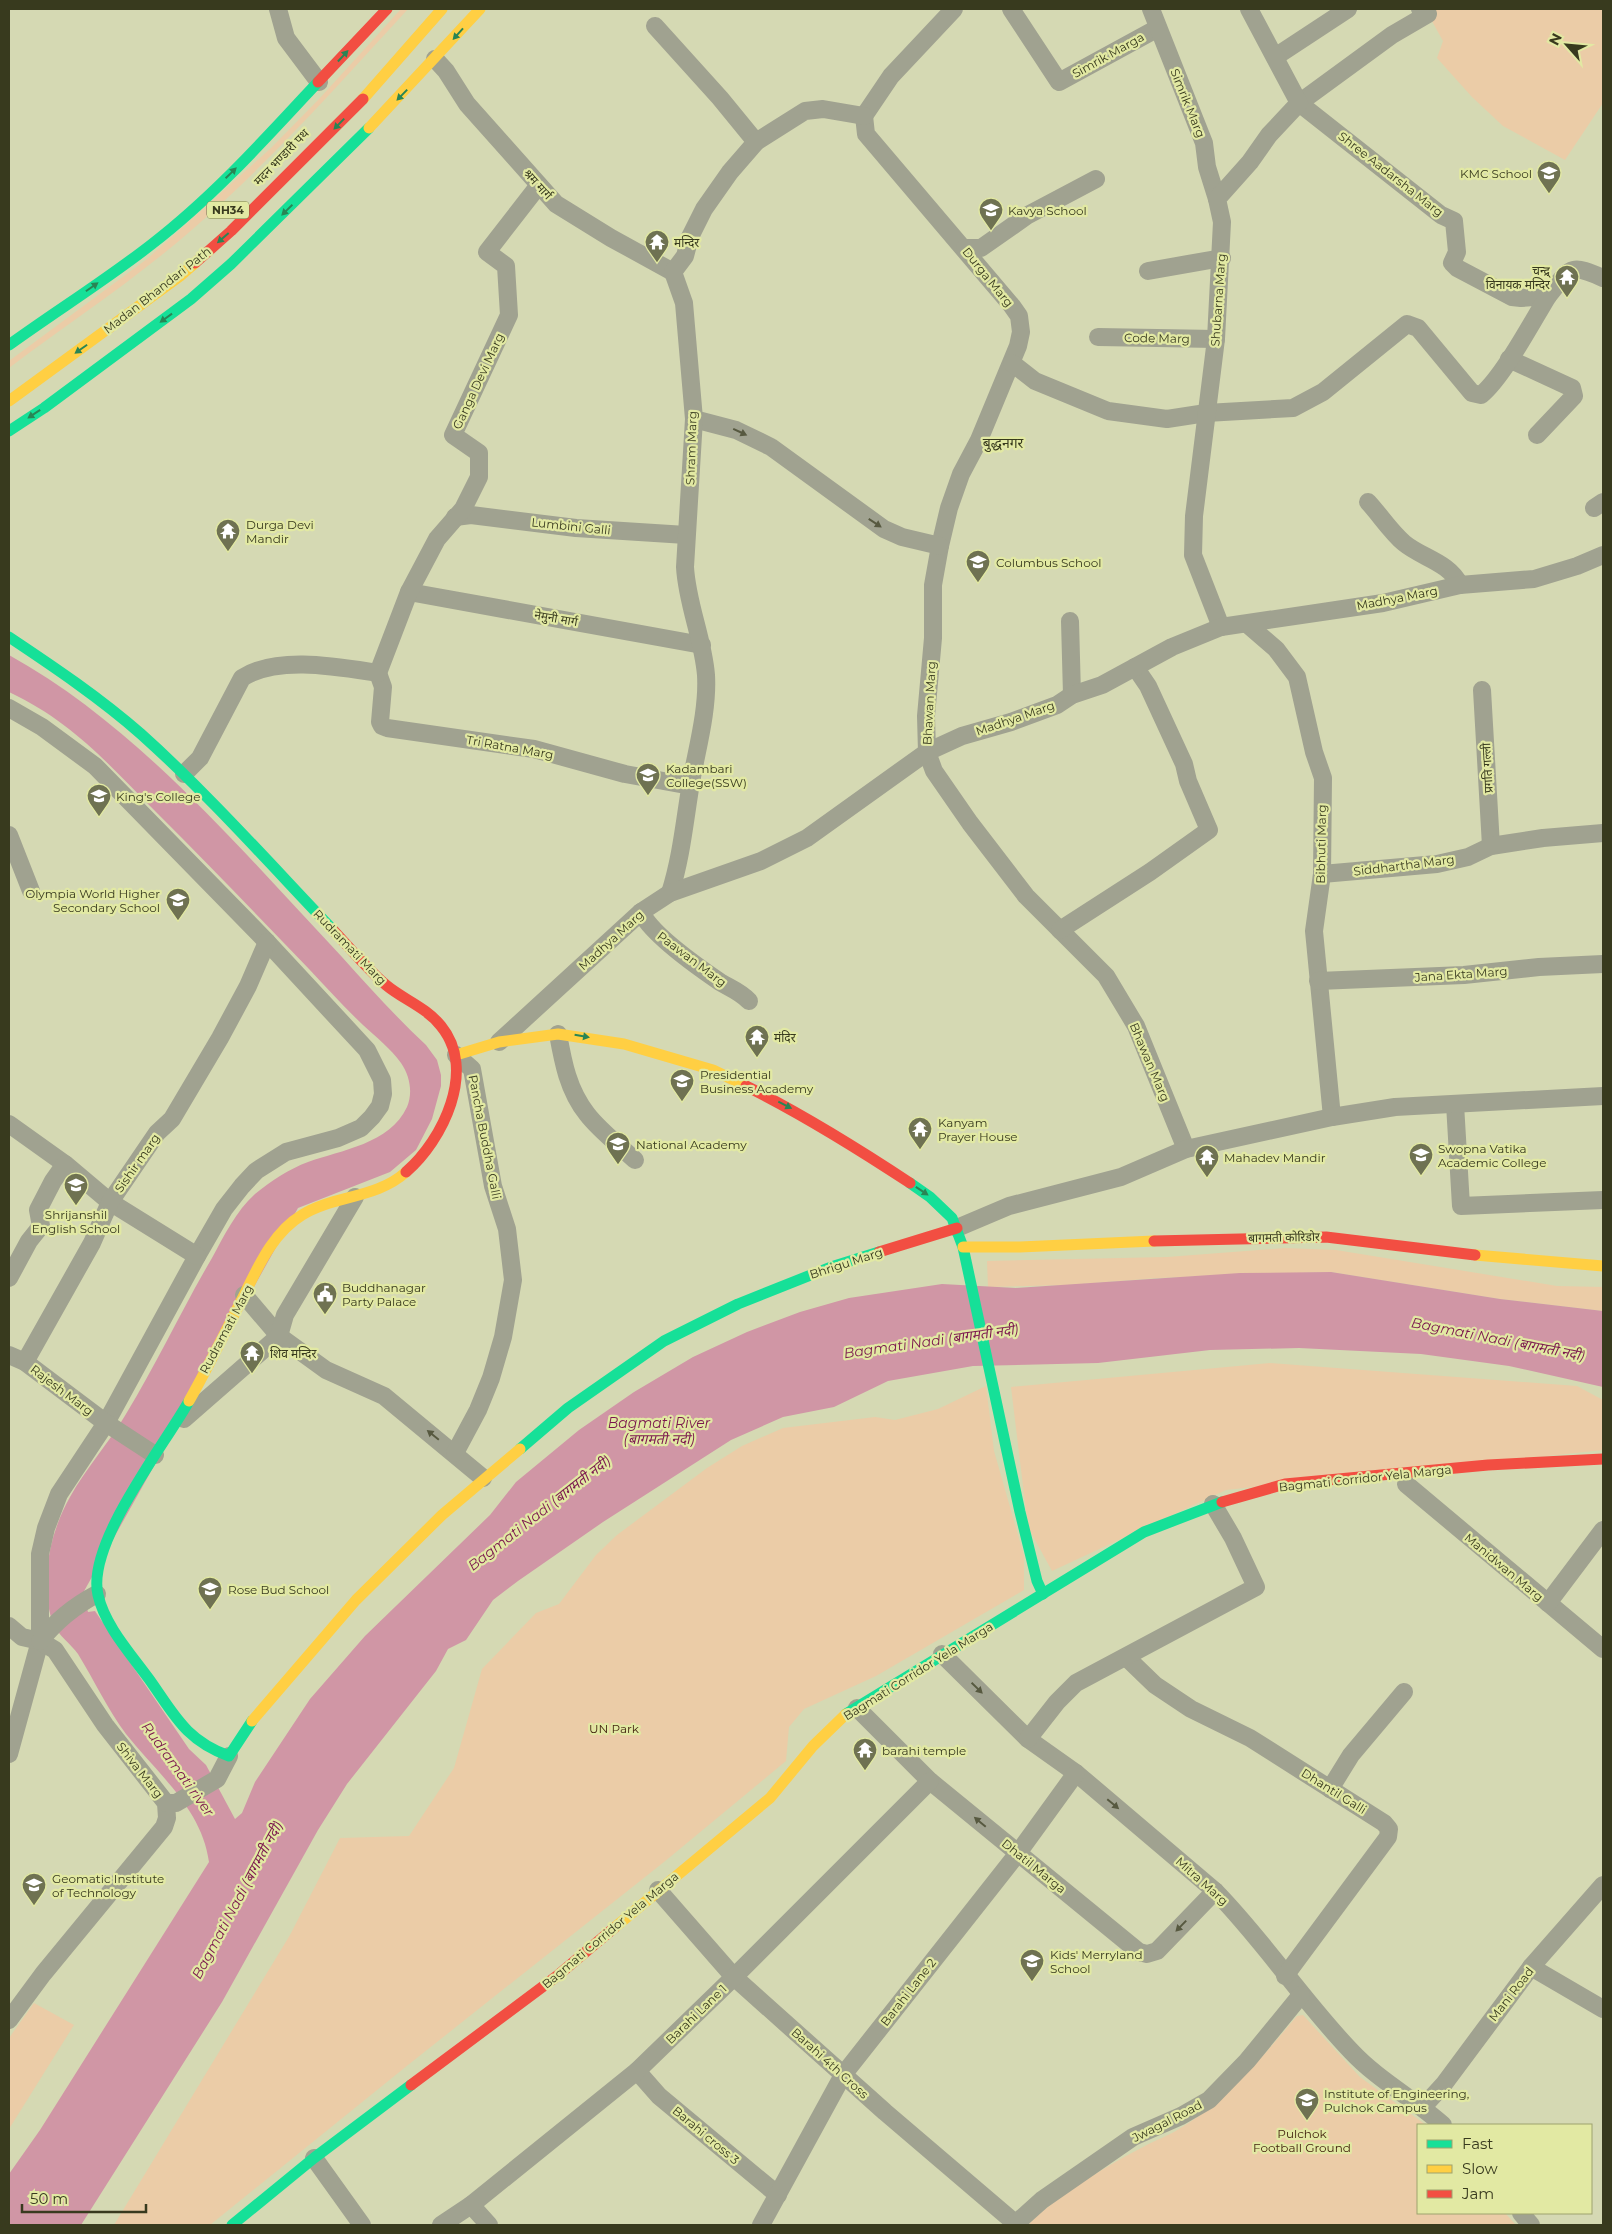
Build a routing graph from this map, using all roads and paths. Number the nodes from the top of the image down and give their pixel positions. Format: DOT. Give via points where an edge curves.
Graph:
graph roads {
  1 [pos="278,9"];
  2 [pos="387,9"];
  3 [pos="442,9"];
  4 [pos="480,9"];
  5 [pos="954,9"];
  6 [pos="1011,9"];
  7 [pos="1151,9"];
  8 [pos="1348,9"];
  9 [pos="1420,9"];
  10 [pos="1254,11"];
  11 [pos="655,26"];
  12 [pos="1158,28"];
  13 [pos="1275,57"];
  14 [pos="435,59"];
  15 [pos="319,82"];
  16 [pos="1299,103"];
  17 [pos="864,116"];
  18 [pos="756,142"];
  19 [pos="1096,179"];
  20 [pos="538,185"];
  21 [pos="1217,199"];
  22 [pos="965,248"];
  23 [pos="1222,258"];
  24 [pos="1148,271"];
  25 [pos="673,272"];
  26 [pos="1603,278"];
  27 [pos="1548,296"];
  28 [pos="1098,337"];
  29 [pos="1216,339"];
  30 [pos="9,345"];
  31 [pos="1509,359"];
  32 [pos="1012,363"];
  33 [pos="9,401"];
  34 [pos="1206,413"];
  35 [pos="694,419"];
  36 [pos="9,431"];
  37 [pos="1537,435"];
  38 [pos="1368,502"];
  39 [pos="455,517"];
  40 [pos="686,535"];
  41 [pos="940,546"];
  42 [pos="1603,555"];
  43 [pos="1460,585"];
  44 [pos="409,592"];
  45 [pos="1070,621"];
  46 [pos="1248,624"];
  47 [pos="1221,627"];
  48 [pos="9,638"];
  49 [pos="702,645"];
  50 [pos="1135,667"];
  51 [pos="378,673"];
  52 [pos="1482,690"];
  53 [pos="1072,695"];
  54 [pos="9,708"];
  55 [pos="927,752"];
  56 [pos="184,774"];
  57 [pos="690,786"];
  58 [pos="1603,833"];
  59 [pos="9,835"];
  60 [pos="1491,846"];
  61 [pos="1322,874"];
  62 [pos="31,891"];
  63 [pos="670,894"];
  64 [pos="641,912"];
  65 [pos="1060,930"];
  66 [pos="267,942"];
  67 [pos="1603,964"];
  68 [pos="1318,981"];
  69 [pos="749,1001"];
  70 [pos="558,1034"];
  71 [pos="499,1042"];
  72 [pos="456,1055"];
  73 [pos="1603,1096"];
  74 [pos="1455,1104"];
  75 [pos="1332,1116"];
  76 [pos="9,1124"];
  77 [pos="1186,1149"];
  78 [pos="635,1160"];
  79 [pos="65,1164"];
  80 [pos="355,1196"];
  81 [pos="1603,1200"];
  82 [pos="110,1202"];
  83 [pos="957,1228"];
  84 [pos="963,1246"];
  85 [pos="195,1259"];
  86 [pos="1603,1266"];
  87 [pos="9,1278"];
  88 [pos="244,1295"];
  89 [pos="279,1336"];
  90 [pos="9,1355"];
  91 [pos="25,1362"];
  92 [pos="109,1426"];
  93 [pos="172,1429"];
  94 [pos="151,1453"];
  95 [pos="455,1453"];
  96 [pos="1603,1459"];
  97 [pos="483,1478"];
  98 [pos="1406,1484"];
  99 [pos="1213,1504"];
  100 [pos="1603,1530"];
  101 [pos="1043,1594"];
  102 [pos="92,1597"];
  103 [pos="1548,1603"];
  104 [pos="9,1626"];
  105 [pos="44,1635"];
  106 [pos="1603,1648"];
  107 [pos="942,1654"];
  108 [pos="1126,1657"];
  109 [pos="1404,1692"];
  110 [pos="857,1708"];
  111 [pos="1028,1738"];
  112 [pos="9,1754"];
  113 [pos="229,1756"];
  114 [pos="1076,1773"];
  115 [pos="930,1781"];
  116 [pos="1330,1788"];
  117 [pos="171,1803"];
  118 [pos="1018,1853"];
  119 [pos="1603,1885"];
  120 [pos="658,1890"];
  121 [pos="1215,1891"];
  122 [pos="1531,1967"];
  123 [pos="1285,1976"];
  124 [pos="734,1977"];
  125 [pos="1301,1995"];
  126 [pos="1603,2009"];
  127 [pos="9,2020"];
  128 [pos="637,2071"];
  129 [pos="843,2075"];
  130 [pos="1423,2107"];
  131 [pos="1442,2124"];
  132 [pos="314,2158"];
  133 [pos="778,2195"];
  134 [pos="471,2205"];
  135 [pos="1522,2214"];
  136 [pos="1014,2224"];
  137 [pos="232,2225"];
  138 [pos="362,2225"];
  139 [pos="441,2225"];
  140 [pos="488,2225"];
  141 [pos="761,2225"];
  142 [pos="1531,2225"];
  1 -- 15 [label="street" via="286,38"];
  15 -- 2 [label="main road, one-way"];
  3 -- 33 [label="main road, Madan Bhandari Path / NH34, one-way" via="365,97 231,232 173,282"];
  4 -- 14 [label="main road, one-way"];
  5 -- 17 [label="street" via="891,76"];
  6 -- 12 [label="street, Simrik Marga" via="1059,82"];
  7 -- 12 [label="street, Simrik Marg"];
  8 -- 13 [label="street"];
  9 -- 16 [label="street" via="1428,14 1392,35"];
  10 -- 13 [label="street"];
  11 -- 18 [label="street"];
  12 -- 21 [label="street, Simrik Marg" via="1204,143 1207,167"];
  13 -- 16 [label="street"];
  14 -- 20 [label="street, श्रम मार्ग" via="467,104"];
  14 -- 36 [label="main road, one-way" via="288,210 191,299"];
  30 -- 15 [label="main road, one-way" via="152,244 186,216"];
  16 -- 21 [label="street"];
  16 -- 27 [label="street, Shree Aadarsha Marg" via="1441,215 1454,221 1457,252 1452,262 1457,268 1512,297"];
  17 -- 18 [label="street" via="823,109 805,111"];
  17 -- 22 [label="street, Durga Marg" via="866,134"];
  18 -- 25 [label="street" via="704,209 685,256"];
  19 -- 22 [label="street" via="1028,215 981,248"];
  20 -- 25 [label="street, श्रम मार्ग" via="556,204"];
  20 -- 39 [label="street, Ganga Devi Marg" via="487,252 506,266 509,315 453,435 479,453 479,477 463,509"];
  21 -- 23 [label="street, Shubarna Marg" via="1222,222"];
  22 -- 32 [label="street, Durga Marg" via="1019,316 1021,332"];
  23 -- 24 [label="street"];
  23 -- 29 [label="street, Shubarna Marg"];
  25 -- 35 [label="street, Shram Marg" via="684,303"];
  26 -- 27 [label="street" via="1577,268 1570,271"];
  27 -- 31 [label="street"];
  28 -- 29 [label="street, Code Marg"];
  29 -- 34 [label="street, Shubarna Marg"];
  31 -- 34 [label="street" via="1481,395 1472,393 1418,328 1407,324 1323,392 1293,408"];
  31 -- 37 [label="street" via="1572,388 1574,396"];
  32 -- 34 [label="street" via="1035,381 1108,411 1167,419"];
  32 -- 41 [label="street, Durga Marg" via="961,474"];
  34 -- 47 [label="street, Shubarna Marg" via="1194,516 1193,555"];
  35 -- 40 [label="street, Shram Marg"];
  35 -- 41 [label="street, one-way" via="736,430 770,448 884,529"];
  38 -- 43 [label="street" via="1405,543 1442,565"];
  39 -- 40 [label="street, Lumbini Galli" via="471,515 576,528"];
  39 -- 44 [label="street, Ganga Devi Marg" via="437,538"];
  40 -- 49 [label="street, Shram Marg" via="686,586"];
  41 -- 55 [label="street, Bhawan Marg" via="933,585"];
  42 -- 43 [label="street, Madhya Marg" via="1534,579"];
  43 -- 46 [label="street, Madhya Marg" via="1383,603"];
  44 -- 49 [label="street, नेमुनी मार्ग"];
  44 -- 51 [label="street, Ganga Devi Marg"];
  45 -- 53 [label="street"];
  46 -- 47 [label="street, Madhya Marg"];
  46 -- 61 [label="street, Bibhuti Marg" via="1276,649 1297,677 1323,778"];
  47 -- 50 [label="street, Madhya Marg" via="1172,647"];
  48 -- 56 [label="main road, Rudramati Marg" via="60,671 139,733"];
  49 -- 57 [label="street, Shram Marg" via="705,691"];
  50 -- 53 [label="street, Madhya Marg"];
  50 -- 65 [label="street" via="1148,686 1184,764 1209,830"];
  51 -- 56 [label="street" via="322,664 254,670 242,678 200,758"];
  51 -- 57 [label="street, Tri Ratna Marg" via="383,687 380,722 387,728 534,748 625,774"];
  52 -- 60 [label="street, प्रगति गल्ली"];
  53 -- 55 [label="street, Madhya Marg" via="1057,705 962,736"];
  54 -- 66 [label="street" via="96,766"];
  55 -- 63 [label="street, Madhya Marg" via="806,838 761,861"];
  55 -- 65 [label="street, Bhawan Marg" via="934,771 970,823 1026,896"];
  56 -- 72 [label="main road, Rudramati Marg" via="386,985 422,1007 436,1020"];
  57 -- 63 [label="street, Shram Marg" via="678,868"];
  58 -- 60 [label="street, Siddhartha Marg"];
  59 -- 62 [label="street"];
  60 -- 61 [label="street, Siddhartha Marg" via="1468,857 1437,864"];
  61 -- 68 [label="street, Bibhuti Marg" via="1314,931"];
  63 -- 64 [label="street, Madhya Marg"];
  64 -- 69 [label="street, Paawan Marg" via="659,935"];
  64 -- 71 [label="street, Madhya Marg"];
  65 -- 77 [label="street, Bhawan Marg" via="1106,976 1136,1026"];
  66 -- 82 [label="street, Sishir marg" via="248,986 182,1103 172,1119 157,1133"];
  66 -- 85 [label="street" via="367,1050 382,1080 381,1100 372,1117 361,1128 338,1138 286,1152 256,1171 224,1209"];
  67 -- 68 [label="street, Jana Ekta Marg" via="1464,975"];
  68 -- 75 [label="street, Bibhuti Marg"];
  70 -- 71 [label="main road"];
  70 -- 78 [label="street" via="569,1084 587,1114"];
  70 -- 83 [label="main road, one-way" via="624,1044 671,1057 713,1070 771,1098 854,1146 930,1197 952,1218"];
  71 -- 72 [label="main road"];
  72 -- 80 [label="main road, Rudramati Marg" via="454,1093 431,1145 401,1178"];
  72 -- 95 [label="street, Pancha Buddha Galli" via="472,1069 493,1186 507,1229 513,1280 503,1337 491,1378"];
  73 -- 74 [label="street"];
  74 -- 75 [label="street"];
  74 -- 81 [label="street" via="1461,1206"];
  75 -- 77 [label="street"];
  76 -- 79 [label="street"];
  77 -- 83 [label="street" via="1121,1177 1009,1206"];
  79 -- 82 [label="street"];
  79 -- 87 [label="street" via="38,1210 41,1226"];
  80 -- 88 [label="main road, Rudramati Marg" via="328,1202 290,1223 267,1253"];
  80 -- 89 [label="street" via="285,1315"];
  82 -- 85 [label="street"];
  82 -- 91 [label="street, Sishir marg" via="92,1242"];
  83 -- 84 [label="main road"];
  83 -- 97 [label="main road, Bhrigu Marg" via="831,1267 738,1304 664,1342 568,1408"];
  84 -- 86 [label="main road, बागमती कोरिडोर" via="1326,1236 1502,1258"];
  84 -- 101 [label="main road" via="1020,1512"];
  85 -- 92 [label="street"];
  88 -- 89 [label="street"];
  88 -- 93 [label="main road, Rudramati Marg"];
  89 -- 93 [label="street"];
  95 -- 89 [label="street, one-way" via="384,1396 326,1370"];
  90 -- 91 [label="street, Rajesh Marg"];
  91 -- 92 [label="street, Rajesh Marg"];
  92 -- 94 [label="street, Rajesh Marg"];
  92 -- 105 [label="street" via="59,1494 46,1528 39,1580"];
  93 -- 94 [label="main road, Rudramati Marg"];
  94 -- 102 [label="main road, Rudramati Marg" via="108,1538"];
  95 -- 97 [label="street"];
  96 -- 99 [label="main road, Bagmati Corridor Yela Marga" via="1488,1465 1285,1484"];
  97 -- 113 [label="main road, Bhrigu Marg" via="356,1600 248,1725"];
  98 -- 103 [label="street, Manidwan Marg"];
  99 -- 101 [label="main road, Bagmati Corridor Yela Marga" via="1144,1532"];
  99 -- 108 [label="street" via="1256,1587"];
  100 -- 103 [label="street"];
  101 -- 107 [label="main road, Bagmati Corridor Yela Marga"];
  102 -- 105 [label="street"];
  102 -- 113 [label="main road" via="184,1730 206,1748"];
  103 -- 106 [label="street, Manidwan Marg"];
  104 -- 105 [label="street" via="22,1637"];
  105 -- 112 [label="street"];
  105 -- 117 [label="street, Shiva Marg" via="105,1725"];
  107 -- 110 [label="main road, Bagmati Corridor Yela Marga"];
  107 -- 111 [label="street, Mitra Marg, one-way"];
  108 -- 111 [label="street" via="1076,1683"];
  108 -- 116 [label="street, Dhantil Galli" via="1155,1685 1191,1709 1250,1738"];
  109 -- 116 [label="street" via="1351,1755"];
  110 -- 115 [label="street, Dhatil Marga"];
  110 -- 120 [label="main road, Bagmati Corridor Yela Marga" via="846,1714 813,1746 770,1798"];
  111 -- 114 [label="street, Mitra Marg"];
  113 -- 117 [label="street" via="217,1779"];
  114 -- 118 [label="street, Barahi Lane 2"];
  114 -- 121 [label="street, Mitra Marg, one-way"];
  118 -- 115 [label="street, Dhatil Marga, one-way"];
  115 -- 124 [label="street, Barahi Lane 1"];
  116 -- 123 [label="street, Dhantil Galli" via="1384,1823 1389,1829 1388,1837"];
  117 -- 127 [label="street, Shiva Marg" via="164,1827"];
  121 -- 118 [label="street, Dhatil Marga, one-way" via="1157,1951 1148,1954 1139,1952"];
  118 -- 129 [label="street, Barahi Lane 2"];
  119 -- 122 [label="street, Mani Road"];
  120 -- 124 [label="street, Barahi 4th Cross"];
  120 -- 132 [label="main road, Bagmati Corridor Yela Marga" via="556,1976"];
  121 -- 123 [label="street, Mitra Marg"];
  122 -- 126 [label="street"];
  122 -- 130 [label="street, Mani Road" via="1444,2084"];
  123 -- 125 [label="street, Mitra Marg"];
  124 -- 128 [label="street, Barahi Lane 1"];
  124 -- 129 [label="street, Barahi 4th Cross"];
  125 -- 130 [label="street, Mitra Marg" via="1367,2067"];
  125 -- 136 [label="street, Jwagal Road" via="1248,2060 1209,2100 1133,2137 1042,2200"];
  128 -- 133 [label="street, Barahi cross 3" via="659,2096"];
  128 -- 134 [label="street, Barahi Lane 1"];
  129 -- 133 [label="street, Barahi Lane 2"];
  129 -- 136 [label="street, Barahi 4th Cross"];
  130 -- 131 [label="street, Mitra Marg"];
  132 -- 137 [label="main road, Bagmati Corridor Yela Marga"];
  132 -- 138 [label="street"];
  133 -- 141 [label="street, Barahi Lane 2"];
  134 -- 139 [label="street, Barahi Lane 1"];
  134 -- 140 [label="street"];
  135 -- 142 [label="street"];
}
